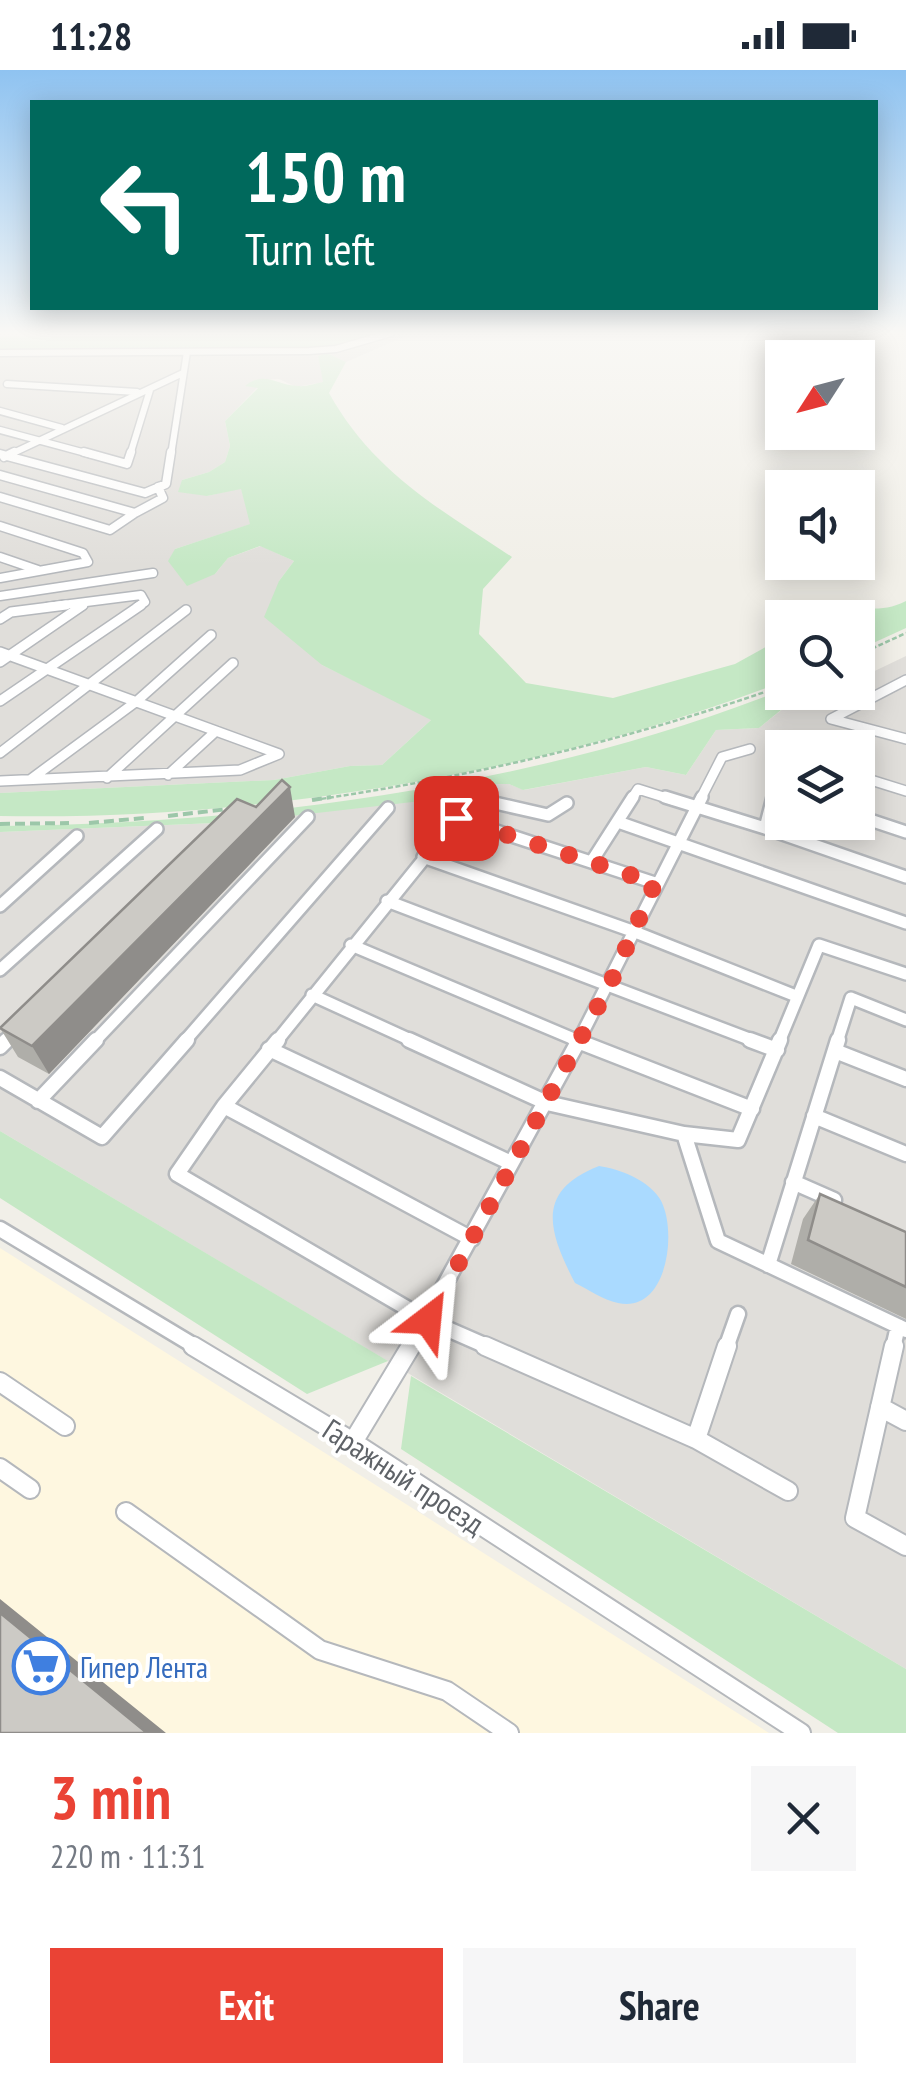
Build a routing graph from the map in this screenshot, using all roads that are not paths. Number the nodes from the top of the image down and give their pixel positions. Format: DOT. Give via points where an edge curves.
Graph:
graph roads {
  1 [pos="0,411"];
  2 [pos="101,411"];
  3 [pos="141,411"];
  4 [pos="177,411"];
  5 [pos="62,428"];
  6 [pos="0,430"];
  7 [pos="37,440"];
  8 [pos="2,456"];
  9 [pos="0,475"];
  10 [pos="158,487"];
  11 [pos="0,497"];
  12 [pos="135,513"];
  13 [pos="0,526"];
  14 [pos="0,557"];
  15 [pos="40,571"];
  16 [pos="153,573"];
  17 [pos="0,578"];
  18 [pos="0,596"];
  19 [pos="88,602"];
  20 [pos="186,610"];
  21 [pos="0,619"];
  22 [pos="211,635"];
  23 [pos="3,657"];
  24 [pos="233,663"];
  25 [pos="50,669"];
  26 [pos="92,685"];
  27 [pos="904,685"];
  28 [pos="0,700"];
  29 [pos="137,701"];
  30 [pos="176,716"];
  31 [pos="216,730"];
  32 [pos="906,740"];
  33 [pos="750,750"];
  34 [pos="0,753"];
  35 [pos="167,776"];
  36 [pos="106,778"];
  37 [pos="0,781"];
  38 [pos="29,781"];
  39 [pos="875,781"];
  40 [pos="906,791"];
  41 [pos="567,803"];
  42 [pos="699,807"];
  43 [pos="388,808"];
  44 [pos="308,817"];
  45 [pos="456,818"];
  46 [pos="618,822"];
  47 [pos="875,822"];
  48 [pos="765,828"];
  49 [pos="157,830"];
  50 [pos="906,832"];
  51 [pos="77,836"];
  52 [pos="679,840"];
  53 [pos="800,840"];
  54 [pos="423,856"];
  55 [pos="592,861"];
  56 [pos="906,877"];
  57 [pos="655,883"];
  58 [pos="387,900"];
  59 [pos="0,906"];
  60 [pos="906,923"];
  61 [pos="636,932"];
  62 [pos="351,944"];
  63 [pos="0,970"];
  64 [pos="906,974"];
  65 [pos="610,984"];
  66 [pos="312,995"];
  67 [pos="796,996"];
  68 [pos="28,1020"];
  69 [pos="906,1020"];
  70 [pos="578,1041"];
  71 [pos="0,1048"];
  72 [pos="269,1049"];
  73 [pos="777,1050"];
  74 [pos="835,1051"];
  75 [pos="0,1078"];
  76 [pos="906,1079"];
  77 [pos="38,1100"];
  78 [pos="547,1103"];
  79 [pos="224,1106"];
  80 [pos="752,1109"];
  81 [pos="814,1116"];
  82 [pos="684,1134"];
  83 [pos="906,1154"];
  84 [pos="512,1163"];
  85 [pos="793,1182"];
  86 [pos="842,1204"];
  87 [pos="0,1228"];
  88 [pos="472,1239"];
  89 [pos="768,1265"];
  90 [pos="738,1314"];
  91 [pos="428,1320"];
  92 [pos="902,1328"];
  93 [pos="0,1382"];
  94 [pos="880,1407"];
  95 [pos="906,1421"];
  96 [pos="65,1426"];
  97 [pos="696,1439"];
  98 [pos="353,1442"];
  99 [pos="0,1468"];
  100 [pos="30,1489"];
  101 [pos="788,1491"];
  102 [pos="126,1512"];
  103 [pos="906,1546"];
  104 [pos="509,1733"];
  105 [pos="801,1733"];
  1 -- 5 [label="lane"];
  2 -- 5 [label="lane"];
  3 -- 7 [label="lane" via="127,464"];
  4 -- 10 [label="lane" via="166,484"];
  5 -- 7 [label="lane"];
  6 -- 7 [label="lane"];
  7 -- 8 [label="lane"];
  8 -- 10 [label="lane" via="145,493"];
  9 -- 12 [label="lane"];
  10 -- 12 [label="lane" via="163,498"];
  11 -- 12 [label="lane" via="110,530"];
  13 -- 15 [label="lane" via="83,553 88,562"];
  14 -- 15 [label="lane"];
  15 -- 17 [label="lane"];
  16 -- 18 [label="lane"];
  19 -- 21 [label="lane"];
  19 -- 23 [label="lane"];
  19 -- 25 [label="lane" via="141,595 145,602"];
  20 -- 26 [label="lane"];
  22 -- 29 [label="lane"];
  23 -- 25 [label="lane"];
  24 -- 30 [label="lane"];
  25 -- 26 [label="lane"];
  25 -- 28 [label="lane"];
  26 -- 29 [label="lane"];
  26 -- 34 [label="lane"];
  27 -- 32 [label="lane" via="831,719"];
  29 -- 30 [label="lane"];
  29 -- 38 [label="lane"];
  30 -- 31 [label="lane"];
  30 -- 36 [label="lane"];
  31 -- 35 [label="lane"];
  31 -- 35 [label="lane" via="279,754 240,770"];
  33 -- 42 [label="lane" via="722,757"];
  35 -- 36 [label="lane"];
  36 -- 38 [label="lane"];
  37 -- 38 [label="lane"];
  39 -- 40 [label="lane"];
  41 -- 45 [label="lane" via="548,816 473,798"];
  42 -- 46 [label="lane" via="638,790"];
  42 -- 48 [label="lane"];
  42 -- 52 [label="lane"];
  43 -- 77 [label="lane" via="102,1137"];
  44 -- 77 [label="lane"];
  45 -- 54 [label="lane"];
  45 -- 55 [label="lane"];
  46 -- 52 [label="lane"];
  46 -- 55 [label="lane"];
  47 -- 50 [label="lane"];
  49 -- 63 [label="lane"];
  51 -- 59 [label="lane"];
  52 -- 57 [label="lane"];
  52 -- 60 [label="lane"];
  53 -- 56 [label="lane"];
  54 -- 58 [label="lane"];
  54 -- 61 [label="lane"];
  55 -- 57 [label="lane"];
  57 -- 61 [label="lane"];
  58 -- 62 [label="lane"];
  58 -- 65 [label="lane"];
  61 -- 65 [label="lane"];
  61 -- 67 [label="lane"];
  62 -- 66 [label="lane"];
  62 -- 70 [label="lane"];
  64 -- 67 [label="lane" via="819,945"];
  65 -- 70 [label="lane"];
  65 -- 73 [label="lane"];
  66 -- 72 [label="lane"];
  66 -- 78 [label="lane"];
  67 -- 73 [label="lane"];
  68 -- 71 [label="lane"];
  69 -- 74 [label="lane" via="851,998"];
  70 -- 78 [label="lane"];
  70 -- 80 [label="lane"];
  72 -- 79 [label="lane"];
  72 -- 84 [label="lane"];
  73 -- 80 [label="lane"];
  74 -- 76 [label="lane"];
  74 -- 81 [label="lane"];
  75 -- 77 [label="lane"];
  78 -- 82 [label="lane"];
  78 -- 84 [label="lane"];
  79 -- 88 [label="lane"];
  79 -- 91 [label="lane" via="176,1174"];
  80 -- 82 [label="lane" via="738,1140"];
  81 -- 83 [label="lane"];
  81 -- 85 [label="lane"];
  82 -- 89 [label="lane" via="718,1241"];
  84 -- 88 [label="lane"];
  85 -- 86 [label="lane"];
  85 -- 89 [label="lane"];
  87 -- 98 [label="lane, Гаражный проезд"];
  88 -- 91 [label="lane"];
  89 -- 92 [label="lane"];
  90 -- 97 [label="lane"];
  91 -- 97 [label="lane"];
  91 -- 98 [label="lane"];
  92 -- 94 [label="lane"];
  93 -- 96 [label="lane"];
  94 -- 95 [label="lane"];
  94 -- 103 [label="lane" via="855,1518"];
  97 -- 101 [label="lane"];
  98 -- 105 [label="lane, Гаражный проезд"];
  99 -- 100 [label="lane"];
  102 -- 104 [label="lane" via="320,1650 448,1692"];
}
